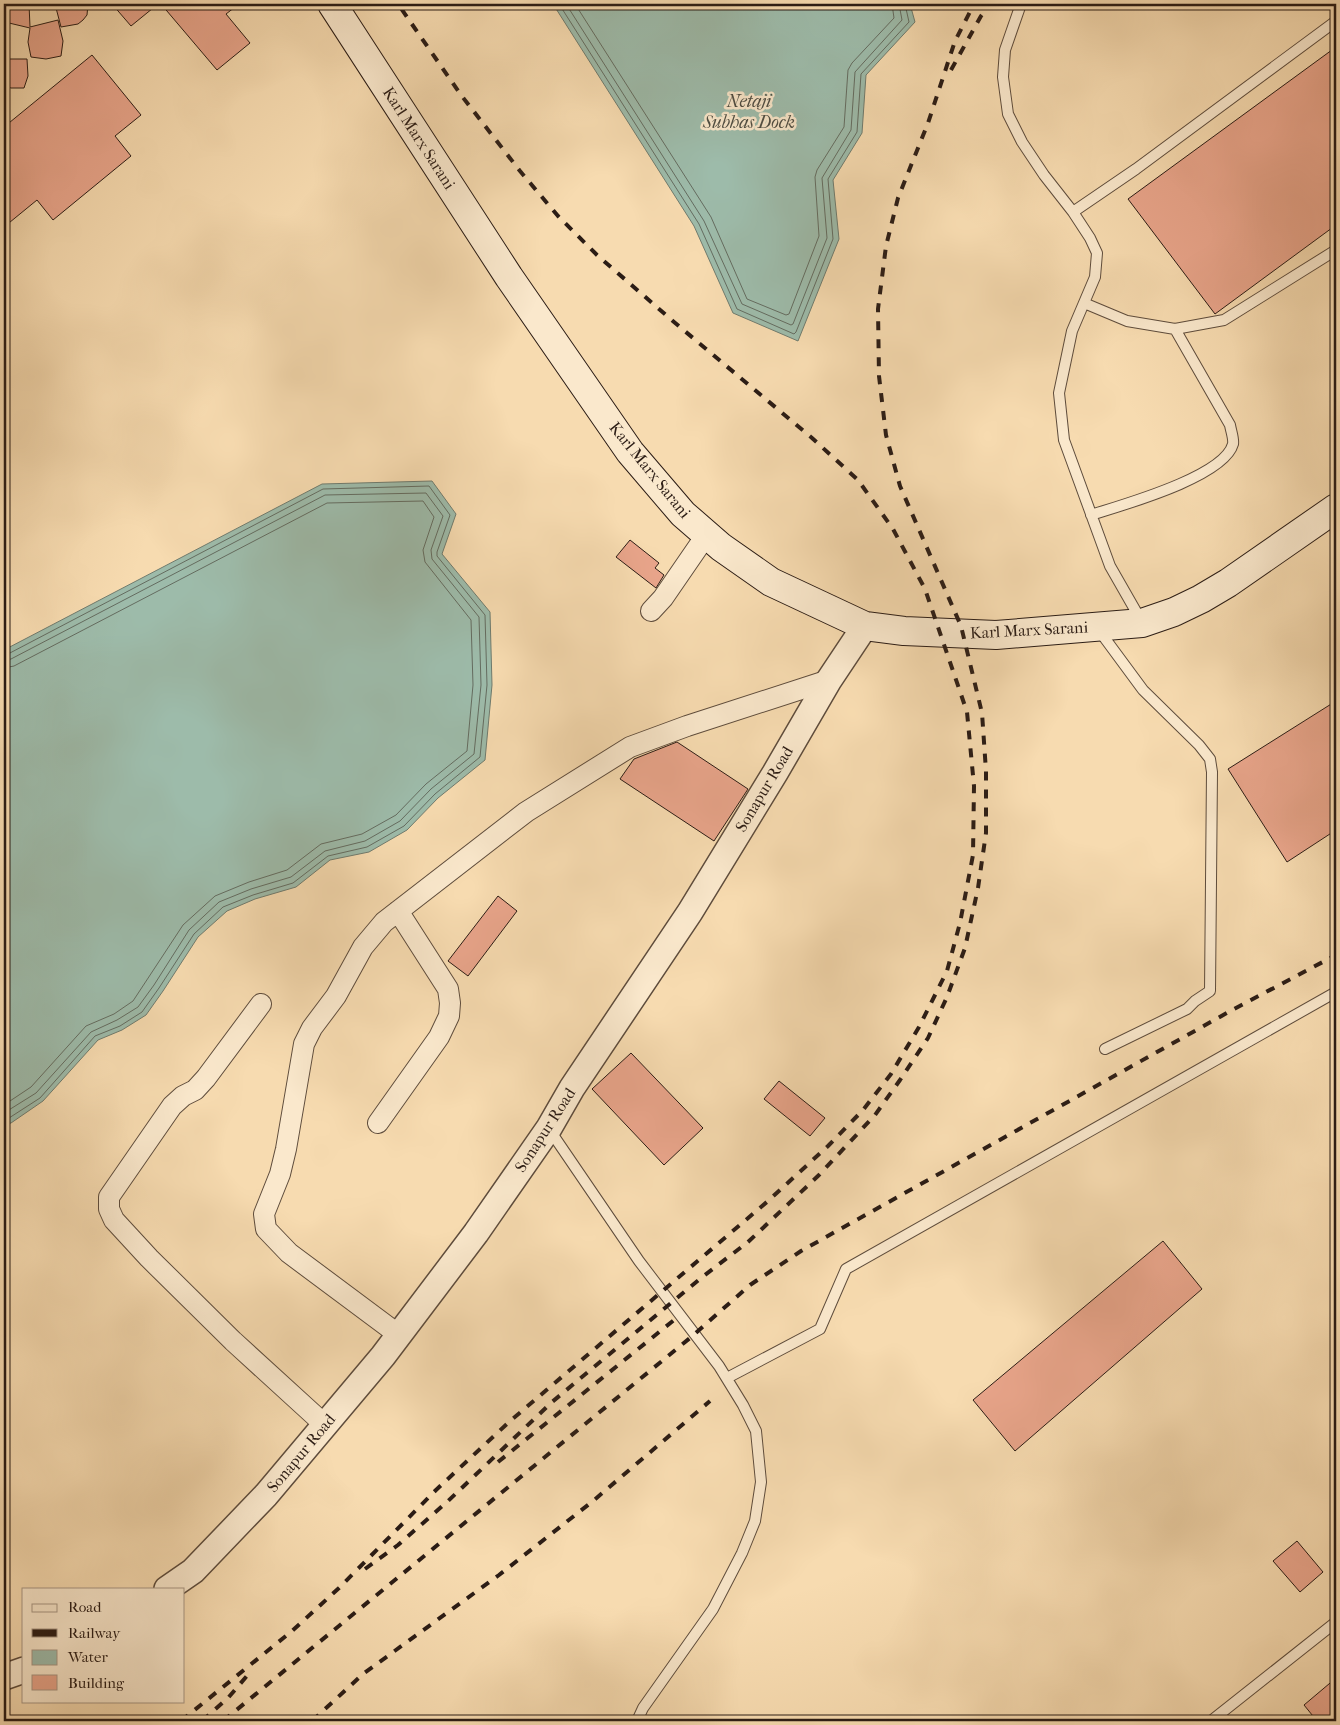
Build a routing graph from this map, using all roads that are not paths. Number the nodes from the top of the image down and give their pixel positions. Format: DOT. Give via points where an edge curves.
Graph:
graph roads {
  1 [pos="332,4"];
  2 [pos="1021,4"];
  3 [pos="1336,21"];
  4 [pos="1073,212"];
  5 [pos="1336,250"];
  6 [pos="1084,303"];
  7 [pos="1175,329"];
  8 [pos="1336,508"];
  9 [pos="1091,515"];
  10 [pos="707,534"];
  11 [pos="651,611"];
  12 [pos="1142,623"];
  13 [pos="865,626"];
  14 [pos="1096,626"];
  15 [pos="829,680"];
  16 [pos="398,910"];
  17 [pos="1336,992"];
  18 [pos="261,1004"];
  19 [pos="1105,1050"];
  20 [pos="378,1123"];
  21 [pos="549,1128"];
  22 [pos="399,1335"];
  23 [pos="727,1378"];
  24 [pos="325,1425"];
  25 [pos="168,1588"];
  26 [pos="1336,1622"];
  27 [pos="22,1671"];
  28 [pos="4,1677"];
  29 [pos="637,1721"];
  30 [pos="1211,1721"];
  1 -- 10 [label="main road, Karl Marx Sarani" via="508,277 630,452 683,514"];
  2 -- 4 [label="lane" via="1005,50 1003,77 1008,114 1022,142"];
  3 -- 4 [label="lane"];
  4 -- 6 [label="lane" via="1097,253 1095,277"];
  5 -- 7 [label="lane" via="1224,320"];
  6 -- 7 [label="lane" via="1127,321"];
  6 -- 9 [label="lane" via="1072,331 1059,393 1064,440"];
  7 -- 9 [label="lane" via="1230,425 1233,444 1224,460 1200,475"];
  8 -- 12 [label="main road, Karl Marx Sarani" via="1228,583 1174,612"];
  9 -- 12 [label="lane" via="1110,566"];
  10 -- 11 [label="street"];
  10 -- 13 [label="main road, Karl Marx Sarani" via="771,582"];
  12 -- 14 [label="main road, Karl Marx Sarani"];
  13 -- 14 [label="main road, Karl Marx Sarani" via="996,635"];
  13 -- 15 [label="street, Sonapur Road"];
  14 -- 19 [label="lane" via="1143,690 1199,745 1210,759 1212,772 1210,991 1187,1010"];
  15 -- 16 [label="street" via="630,747 526,812"];
  15 -- 21 [label="street, Sonapur Road" via="690,912 572,1088"];
  16 -- 20 [label="street" via="448,989 449,1016 439,1037"];
  16 -- 22 [label="street" via="363,947 304,1044 286,1149 264,1214 266,1229 289,1253"];
  17 -- 23 [label="lane" via="846,1269 820,1329"];
  18 -- 24 [label="street" via="206,1078 172,1106 109,1197 109,1209 114,1220 149,1258"];
  21 -- 22 [label="street, Sonapur Road"];
  21 -- 23 [label="lane" via="639,1260"];
  22 -- 24 [label="street, Sonapur Road"];
  23 -- 29 [label="lane" via="756,1431 762,1482 755,1521 713,1609"];
  24 -- 25 [label="street, Sonapur Road" via="266,1495 193,1571"];
  26 -- 30 [label="lane"];
  27 -- 28 [label="street"];
}
